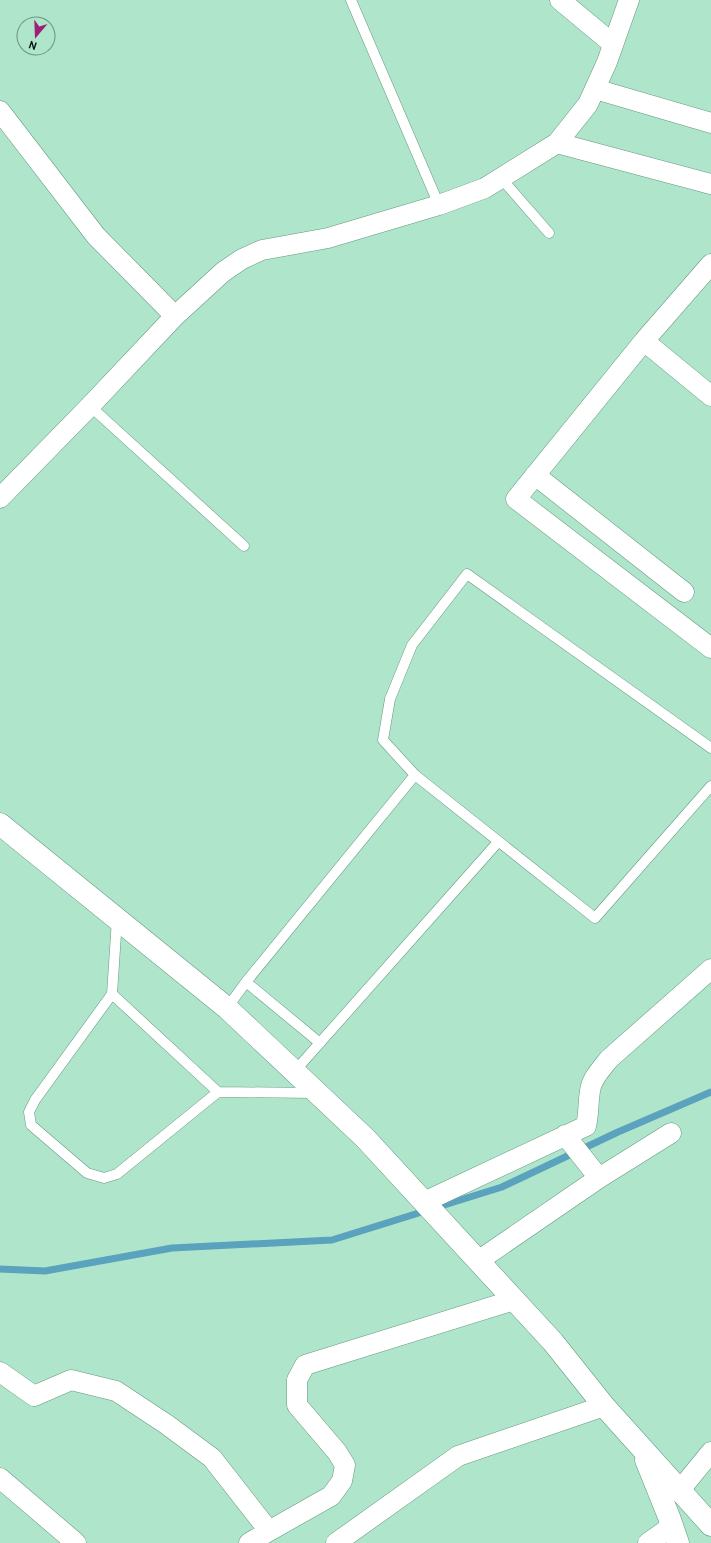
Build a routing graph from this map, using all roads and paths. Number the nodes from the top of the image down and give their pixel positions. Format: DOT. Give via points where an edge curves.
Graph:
graph roads {
  1 [pos="351,0"];
  2 [pos="560,0"];
  3 [pos="629,0"];
  4 [pos="613,44"];
  5 [pos="595,89"];
  6 [pos="0,111"];
  7 [pos="711,123"];
  8 [pos="557,143"];
  9 [pos="501,178"];
  10 [pos="711,184"];
  11 [pos="439,205"];
  12 [pos="549,233"];
  13 [pos="711,264"];
  14 [pos="175,316"];
  15 [pos="644,341"];
  16 [pos="711,396"];
  17 [pos="90,406"];
  18 [pos="535,476"];
  19 [pos="0,498"];
  20 [pos="244,546"];
  21 [pos="684,592"];
  22 [pos="711,648"];
  23 [pos="711,748"];
  24 [pos="416,775"];
  25 [pos="711,786"];
  26 [pos="5,831"];
  27 [pos="498,842"];
  28 [pos="117,919"];
  29 [pos="711,969"];
  30 [pos="246,982"];
  31 [pos="112,994"];
  32 [pos="227,1008"];
  33 [pos="320,1043"];
  34 [pos="294,1072"];
  35 [pos="218,1092"];
  36 [pos="317,1093"];
  37 [pos="671,1132"];
  38 [pos="568,1139"];
  39 [pos="599,1178"];
  40 [pos="424,1202"];
  41 [pos="478,1261"];
  42 [pos="514,1300"];
  43 [pos="0,1372"];
  44 [pos="604,1406"];
  45 [pos="641,1447"];
  46 [pos="711,1452"];
  47 [pos="0,1478"];
  48 [pos="680,1490"];
  49 [pos="711,1525"];
  50 [pos="269,1531"];
  51 [pos="675,1535"];
  52 [pos="76,1543"];
  53 [pos="249,1543"];
  54 [pos="336,1543"];
  55 [pos="648,1543"];
  1 -- 11 [label="lane"];
  2 -- 4 [label="street"];
  3 -- 4 [label="street"];
  4 -- 5 [label="street"];
  5 -- 7 [label="street"];
  5 -- 8 [label="street" via="588,104"];
  6 -- 14 [label="street" via="96,236"];
  8 -- 9 [label="street"];
  8 -- 10 [label="street"];
  9 -- 11 [label="street" via="485,188"];
  9 -- 12 [label="lane"];
  11 -- 14 [label="street" via="328,238 262,250 223,272"];
  13 -- 15 [label="street"];
  14 -- 17 [label="street"];
  15 -- 16 [label="street"];
  15 -- 18 [label="street"];
  17 -- 19 [label="street"];
  17 -- 20 [label="lane"];
  18 -- 21 [label="street"];
  18 -- 22 [label="street" via="516,499"];
  23 -- 24 [label="lane" via="467,574 412,645 390,699 383,740"];
  24 -- 27 [label="lane"];
  24 -- 30 [label="lane"];
  25 -- 27 [label="lane" via="595,918"];
  26 -- 28 [label="main road"];
  27 -- 33 [label="lane"];
  28 -- 31 [label="lane"];
  28 -- 32 [label="main road"];
  29 -- 38 [label="street" via="609,1059 590,1089 586,1126"];
  30 -- 32 [label="lane"];
  30 -- 33 [label="lane"];
  31 -- 35 [label="lane"];
  31 -- 35 [label="lane" via="35,1100 29,1112 31,1125 87,1173 104,1178 117,1174"];
  32 -- 34 [label="main road"];
  33 -- 34 [label="lane"];
  34 -- 36 [label="main road"];
  35 -- 36 [label="lane"];
  36 -- 40 [label="main road" via="365,1138"];
  37 -- 39 [label="street"];
  38 -- 39 [label="street"];
  38 -- 40 [label="street"];
  39 -- 41 [label="street"];
  40 -- 41 [label="main road"];
  41 -- 42 [label="main road"];
  42 -- 44 [label="main road" via="553,1342"];
  42 -- 50 [label="street" via="305,1365 297,1380 297,1405 345,1465 342,1481 331,1496"];
  43 -- 50 [label="street" via="34,1396 71,1380 116,1390 212,1458"];
  44 -- 45 [label="main road"];
  44 -- 54 [label="street" via="458,1456"];
  45 -- 48 [label="main road"];
  45 -- 51 [label="main road"];
  46 -- 48 [label="street"];
  47 -- 52 [label="street"];
  48 -- 49 [label="main road"];
  50 -- 53 [label="street"];
  51 -- 55 [label="street"];
}
